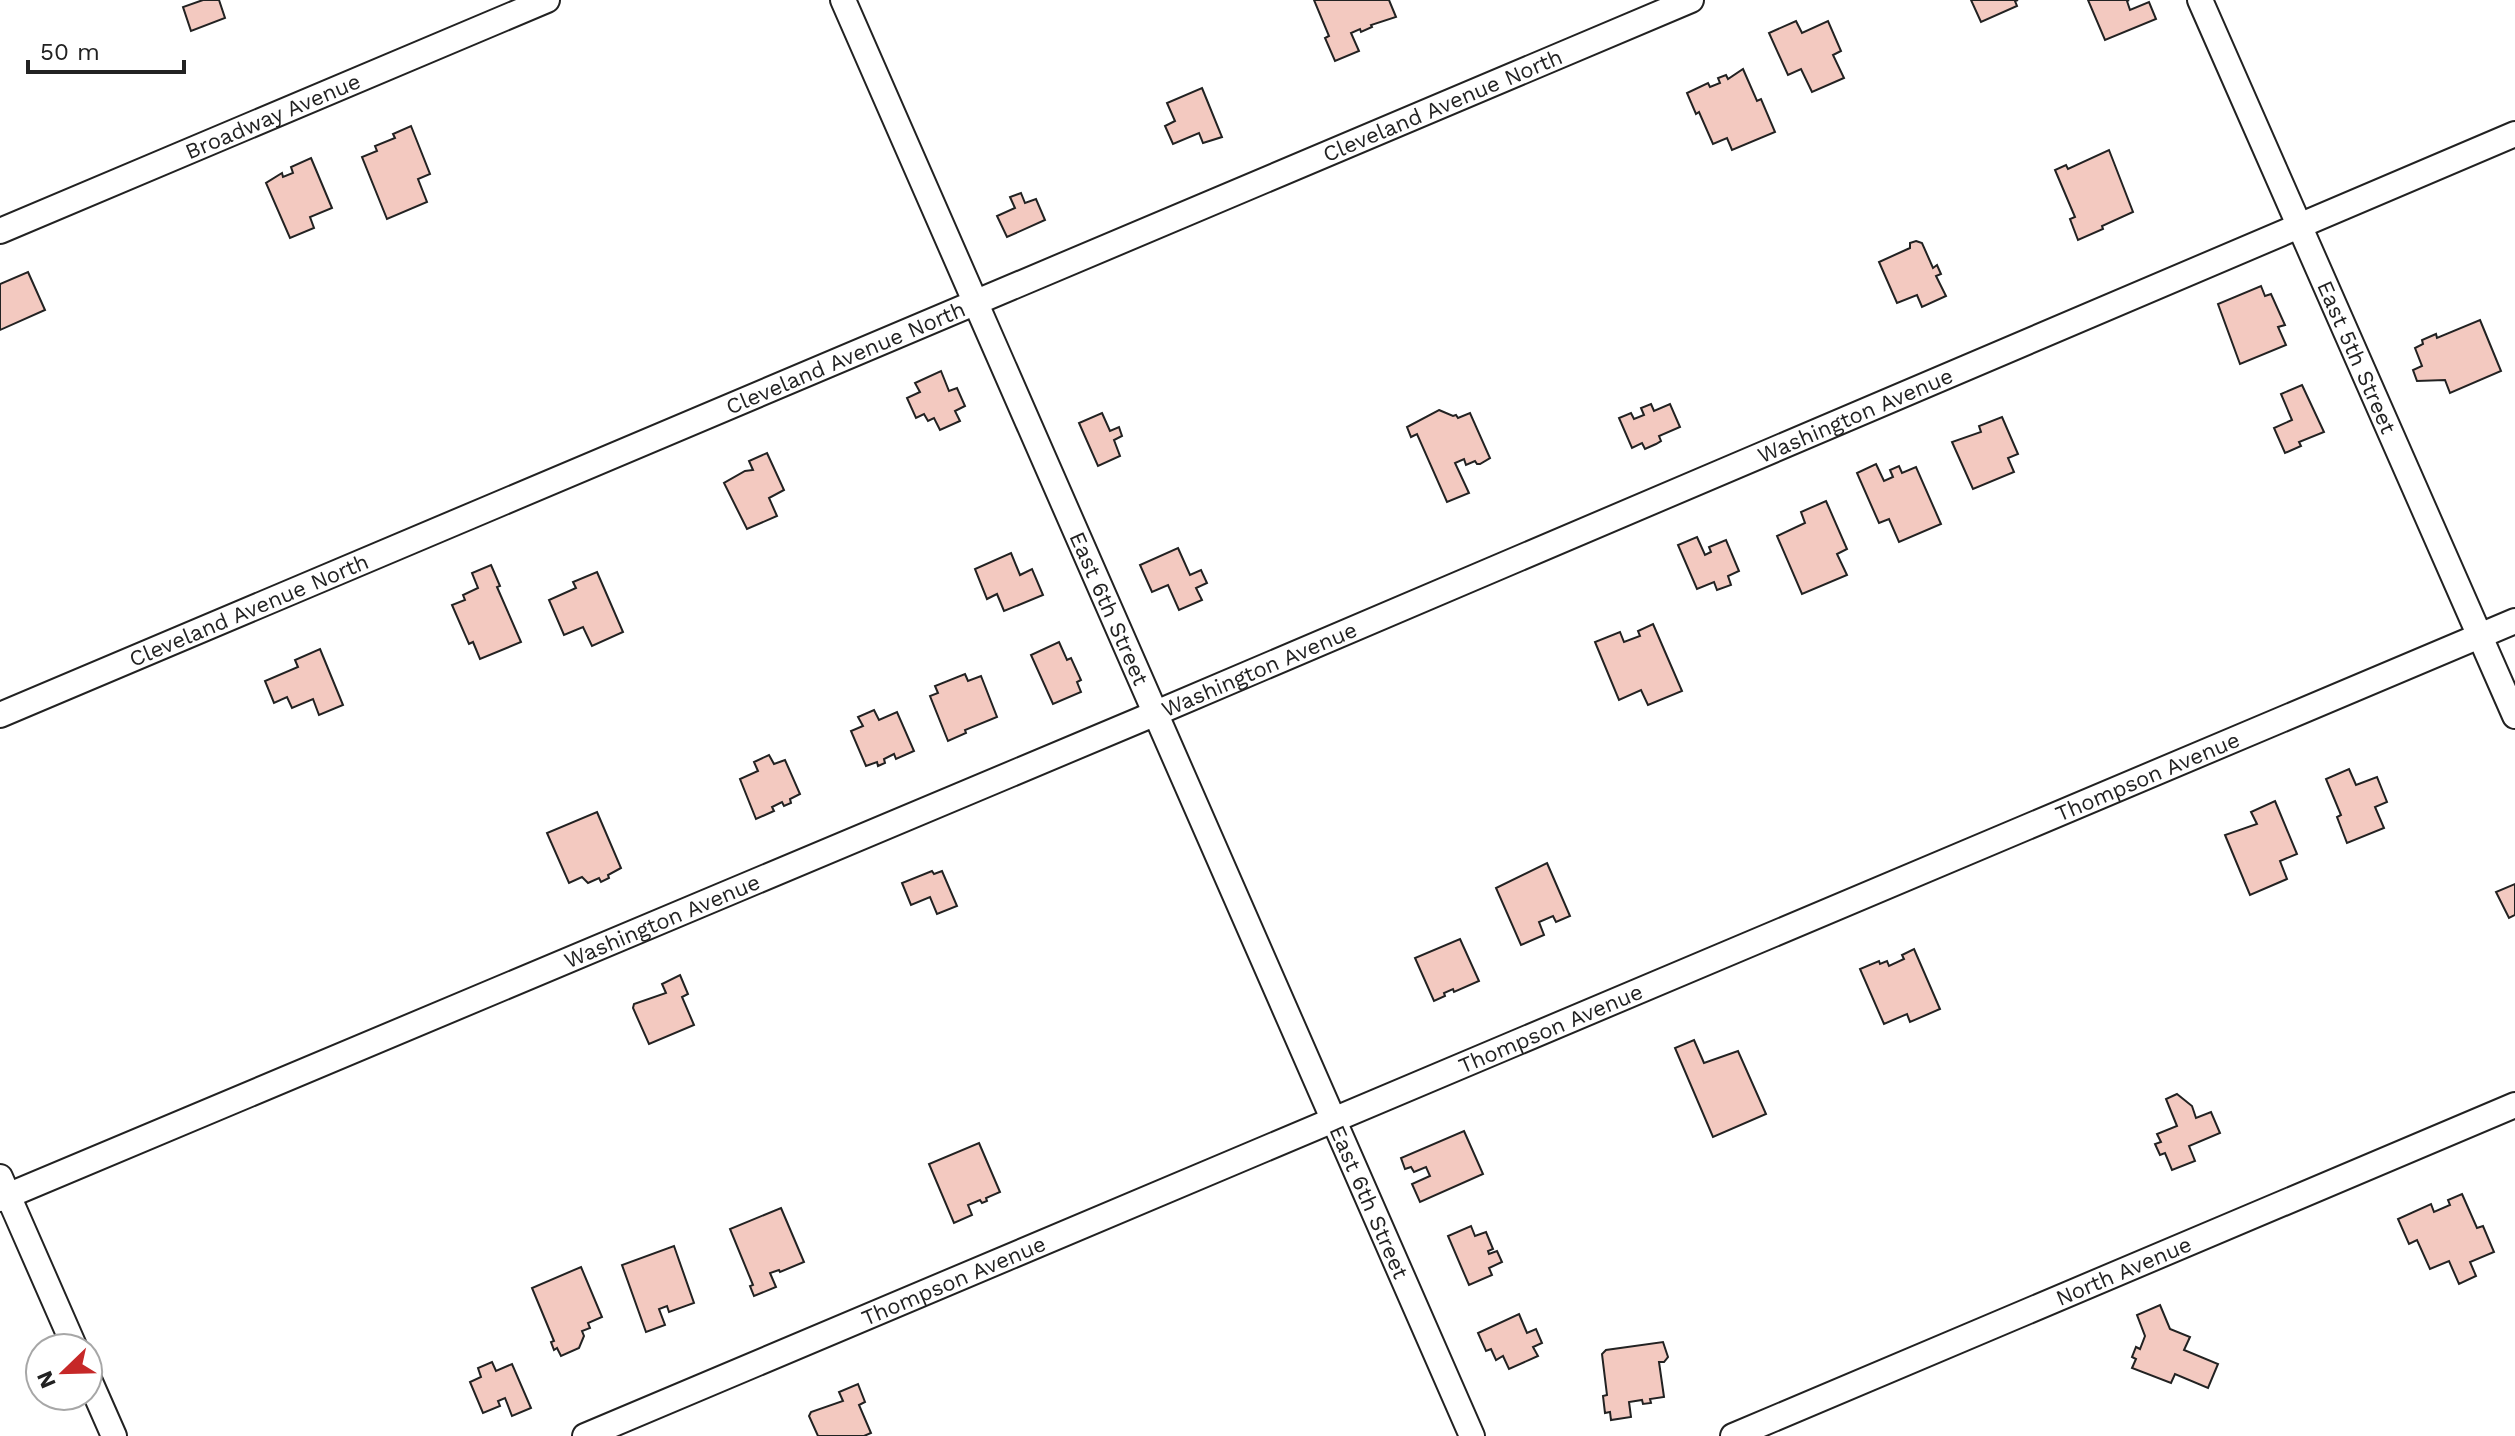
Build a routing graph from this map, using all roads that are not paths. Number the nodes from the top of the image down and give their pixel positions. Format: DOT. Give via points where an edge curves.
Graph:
graph roads {
  1 [pos="547,0"];
  2 [pos="843,0"];
  3 [pos="1691,0"];
  4 [pos="2200,0"];
  5 [pos="2515,134"];
  6 [pos="2299,225"];
  7 [pos="0,231"];
  8 [pos="977,302"];
  9 [pos="2515,621"];
  10 [pos="2480,635"];
  11 [pos="1157,712"];
  12 [pos="0,715"];
  13 [pos="2515,716"];
  14 [pos="2515,1105"];
  15 [pos="1335,1120"];
  16 [pos="3,1190"];
  17 [pos="68,1332"];
  18 [pos="103,1412"];
  19 [pos="114,1436"];
  20 [pos="585,1436"];
  21 [pos="1472,1436"];
  22 [pos="1733,1436"];
  1 -- 7 [label="street, Broadway Avenue"];
  2 -- 8 [label="street, East 6th Street"];
  3 -- 8 [label="street, Cleveland Avenue North"];
  4 -- 6 [label="street, East 5th Street"];
  5 -- 6 [label="street, Washington Avenue"];
  6 -- 10 [label="street, East 5th Street"];
  6 -- 11 [label="street, Washington Avenue"];
  8 -- 11 [label="street, East 6th Street"];
  8 -- 12 [label="street, Cleveland Avenue North"];
  9 -- 10 [label="street, Thompson Avenue"];
  10 -- 13 [label="street, East 5th Street"];
  10 -- 15 [label="street, Thompson Avenue"];
  11 -- 15 [label="street, East 6th Street"];
  11 -- 16 [label="street, Washington Avenue"];
  14 -- 22 [label="street, North Avenue"];
  15 -- 20 [label="street, Thompson Avenue"];
  15 -- 21 [label="street, East 6th Street"];
  16 -- 17 [label="street"];
  18 -- 19 [label="street"];
}
